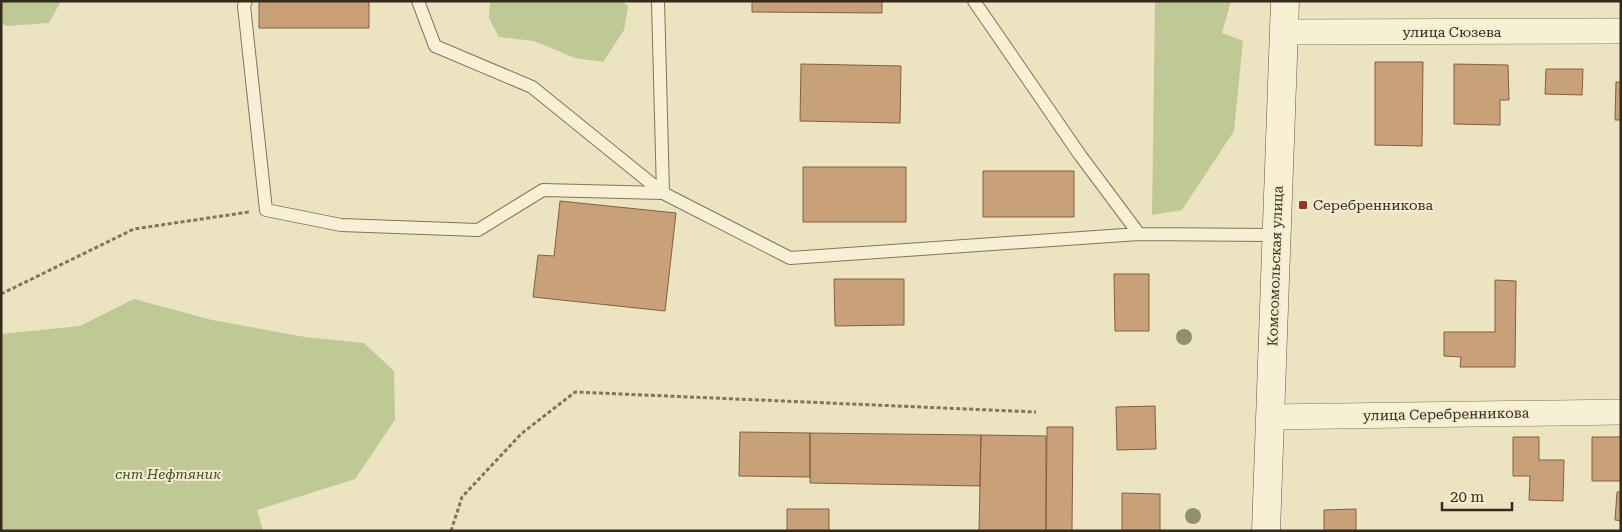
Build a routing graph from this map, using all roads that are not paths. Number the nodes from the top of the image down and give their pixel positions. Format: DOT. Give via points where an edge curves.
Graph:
graph roads {
  1 [pos="246,1"];
  2 [pos="418,1"];
  3 [pos="658,1"];
  4 [pos="974,1"];
  5 [pos="1285,1"];
  6 [pos="1621,31"];
  7 [pos="1284,32"];
  8 [pos="663,193"];
  9 [pos="1139,234"];
  10 [pos="1275,235"];
  11 [pos="1621,412"];
  12 [pos="1271,417"];
  13 [pos="1266,531"];
  1 -- 8 [label="lane" via="266,210 341,225 478,230 543,190"];
  2 -- 8 [label="lane" via="435,46 532,87"];
  3 -- 8 [label="lane"];
  4 -- 9 [label="lane"];
  5 -- 7 [label="main road, Комсомольская улица"];
  6 -- 7 [label="street, улица Сюзева"];
  7 -- 10 [label="main road, Комсомольская улица"];
  8 -- 9 [label="lane" via="790,258"];
  9 -- 10 [label="lane"];
  10 -- 12 [label="main road, Комсомольская улица"];
  11 -- 12 [label="street, улица Серебренникова"];
  12 -- 13 [label="main road, Комсомольская улица"];
}
